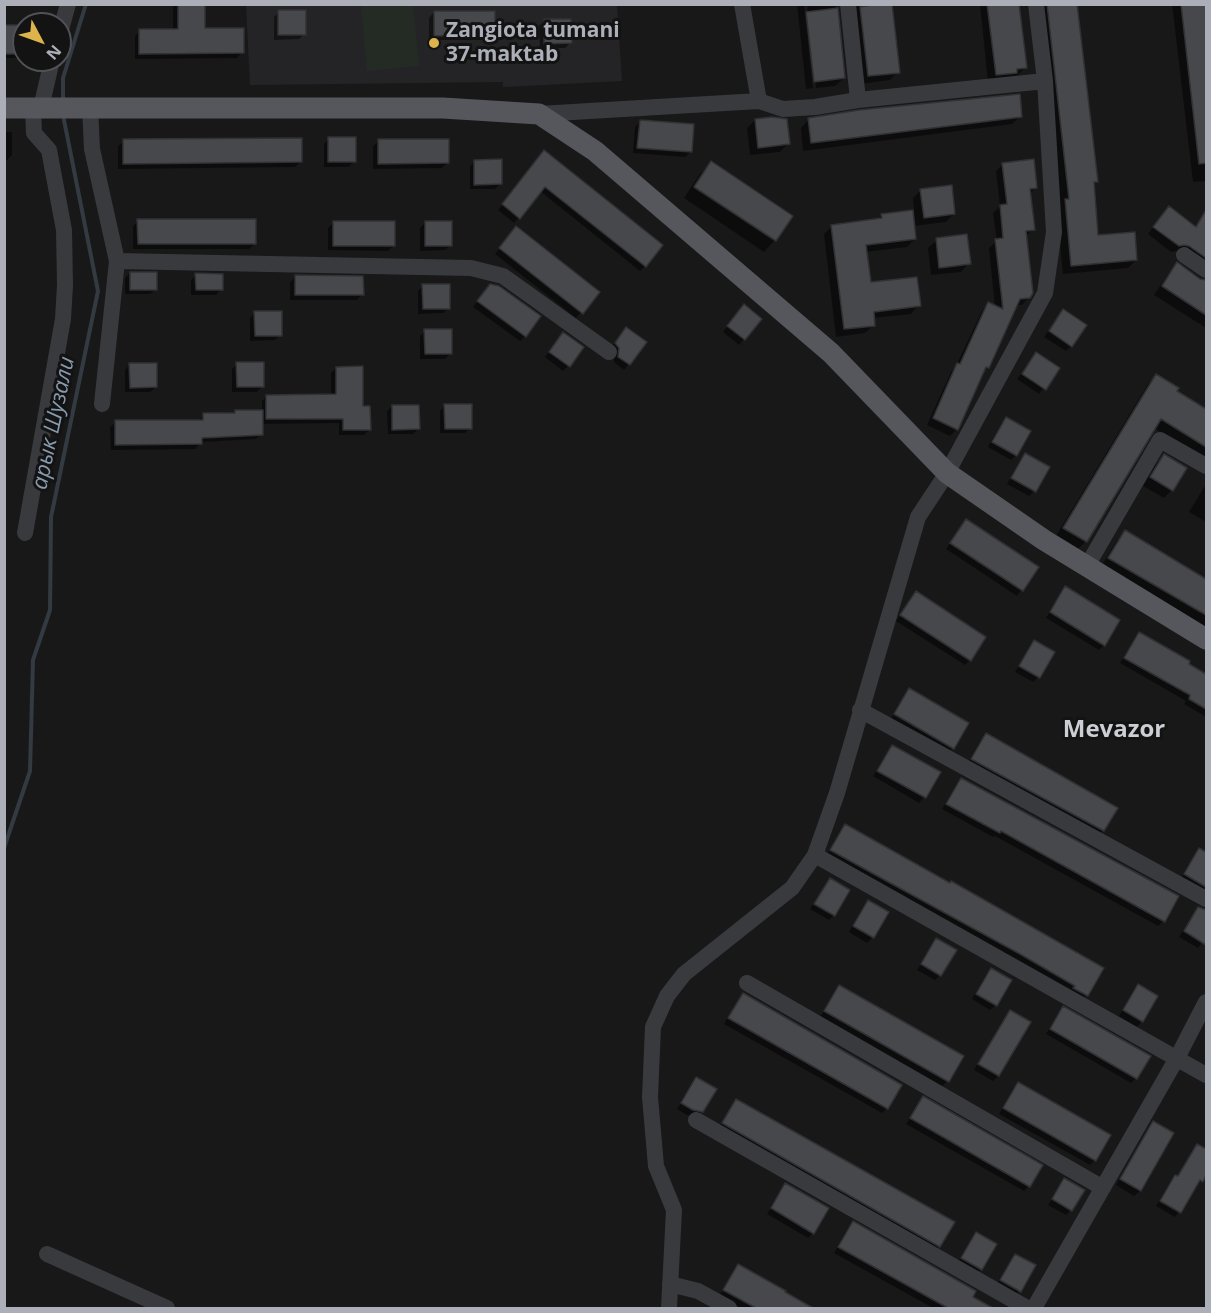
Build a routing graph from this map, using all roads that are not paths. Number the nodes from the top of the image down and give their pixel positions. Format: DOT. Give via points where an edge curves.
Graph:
graph roads {
  1 [pos="742,4"];
  2 [pos="848,4"];
  3 [pos="1036,4"];
  4 [pos="49,72"];
  5 [pos="1045,81"];
  6 [pos="858,100"];
  7 [pos="759,101"];
  8 [pos="82,107"];
  9 [pos="4,108"];
  10 [pos="41,108"];
  11 [pos="539,114"];
  12 [pos="1184,255"];
  13 [pos="117,261"];
  14 [pos="1206,270"];
  15 [pos="609,352"];
  16 [pos="102,404"];
  17 [pos="1206,466"];
  18 [pos="947,472"];
  19 [pos="25,533"];
  20 [pos="1087,566"];
  21 [pos="1206,639"];
  22 [pos="860,710"];
  23 [pos="815,855"];
  24 [pos="1206,899"];
  25 [pos="747,983"];
  26 [pos="1206,1002"];
  27 [pos="1177,1058"];
  28 [pos="1206,1075"];
  29 [pos="696,1120"];
  30 [pos="1102,1188"];
  31 [pos="47,1254"];
  32 [pos="670,1284"];
  33 [pos="168,1308"];
  34 [pos="669,1308"];
  35 [pos="729,1308"];
  36 [pos="1027,1308"];
  37 [pos="1034,1308"];
  1 -- 7 [label="street"];
  2 -- 6 [label="street"];
  3 -- 5 [label="street"];
  4 -- 10 [label="street"];
  5 -- 6 [label="street"];
  5 -- 18 [label="street" via="1054,232 1045,293"];
  6 -- 7 [label="street" via="783,109"];
  7 -- 11 [label="street"];
  8 -- 10 [label="main road"];
  8 -- 11 [label="main road" via="442,108"];
  8 -- 13 [label="street"];
  9 -- 10 [label="main road"];
  10 -- 19 [label="street" via="34,133 49,150 64,230 65,285 63,320"];
  11 -- 18 [label="main road" via="595,151 831,353"];
  12 -- 14 [label="street"];
  13 -- 15 [label="street" via="471,268 503,276"];
  13 -- 16 [label="street"];
  17 -- 20 [label="street" via="1160,440"];
  18 -- 20 [label="main road"];
  18 -- 22 [label="street" via="918,517"];
  20 -- 21 [label="main road"];
  22 -- 23 [label="street"];
  22 -- 24 [label="street"];
  23 -- 27 [label="street"];
  23 -- 32 [label="street" via="792,888 684,974 667,996 653,1027 650,1097 656,1166 674,1210"];
  25 -- 30 [label="street"];
  26 -- 27 [label="street"];
  27 -- 28 [label="street"];
  27 -- 30 [label="street"];
  29 -- 36 [label="street"];
  30 -- 37 [label="street"];
  31 -- 33 [label="street"];
  32 -- 34 [label="street"];
  32 -- 35 [label="street" via="698,1291"];
}
